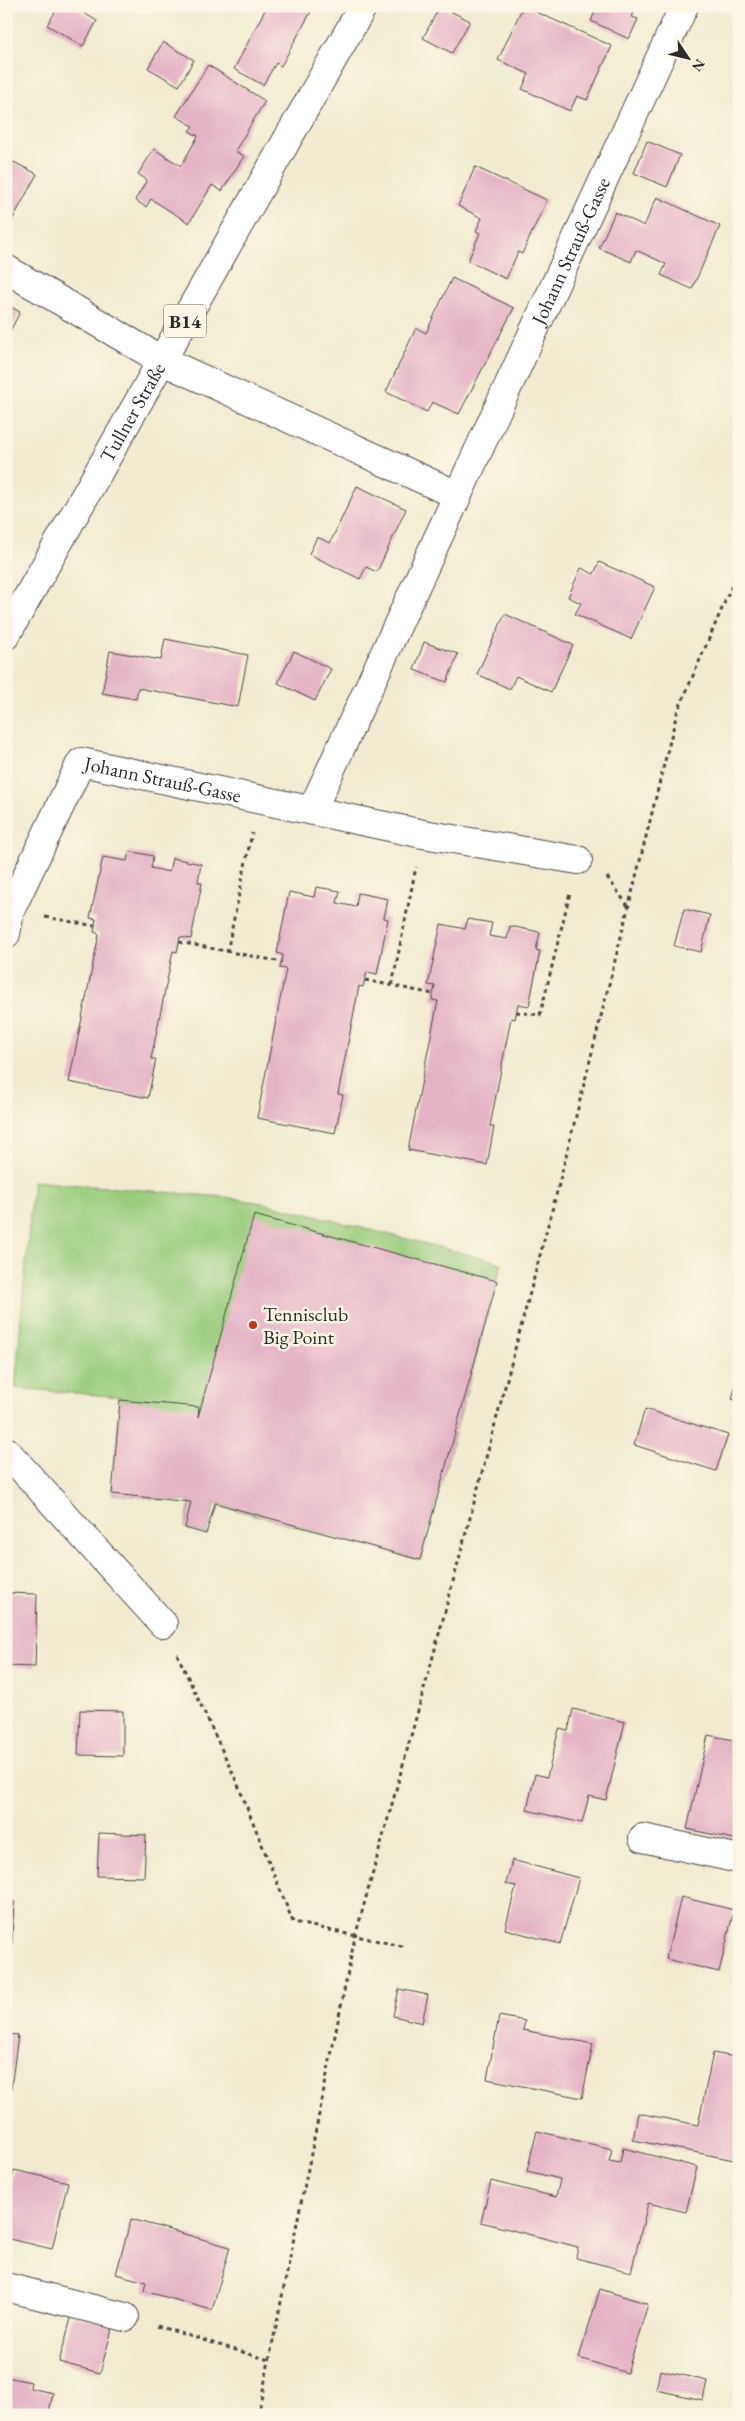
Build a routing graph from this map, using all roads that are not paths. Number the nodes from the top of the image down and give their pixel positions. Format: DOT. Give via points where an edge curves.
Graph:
graph roads {
  1 [pos="362,6"];
  2 [pos="684,6"];
  3 [pos="6,269"];
  4 [pos="163,361"];
  5 [pos="457,495"];
  6 [pos="6,635"];
  7 [pos="312,810"];
  8 [pos="578,860"];
  9 [pos="8,923"];
  10 [pos="6,1451"];
  11 [pos="164,1624"];
  12 [pos="643,1838"];
  13 [pos="739,1859"];
  14 [pos="6,2287"];
  15 [pos="125,2317"];
  1 -- 4 [label="street, Tullner Straße / B14"];
  2 -- 5 [label="street, Johann Strauß-Gasse"];
  3 -- 4 [label="street"];
  4 -- 5 [label="street"];
  4 -- 6 [label="street, Tullner Straße / B14"];
  5 -- 7 [label="street, Johann Strauß-Gasse"];
  7 -- 8 [label="street, Johann Strauß-Gasse" via="422,834"];
  7 -- 9 [label="street, Johann Strauß-Gasse" via="81,762"];
  10 -- 11 [label="street"];
  12 -- 13 [label="street"];
  14 -- 15 [label="street"];
}
